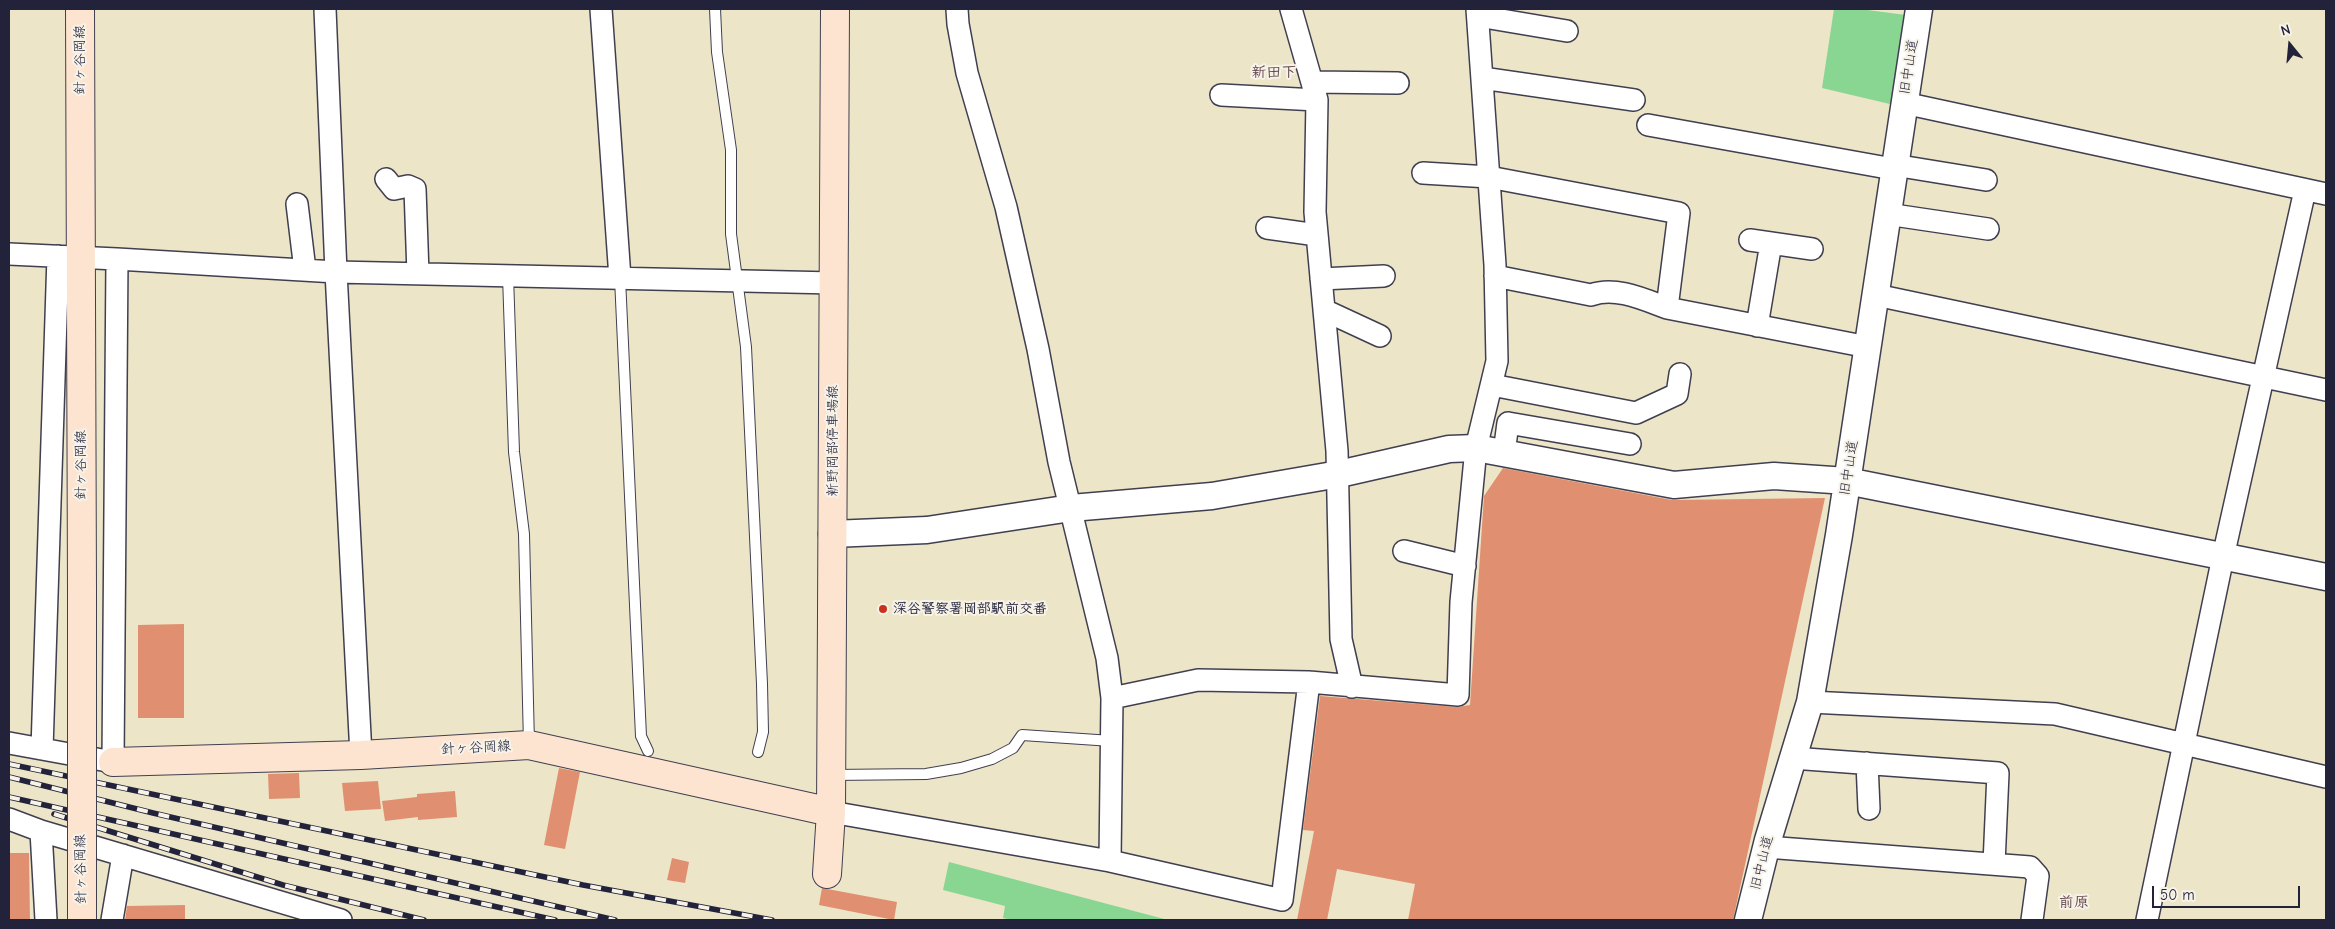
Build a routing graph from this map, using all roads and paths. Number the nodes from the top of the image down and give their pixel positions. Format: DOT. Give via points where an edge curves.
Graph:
graph roads {
  1 [pos="80,9"];
  2 [pos="325,9"];
  3 [pos="601,9"];
  4 [pos="716,9"];
  5 [pos="835,9"];
  6 [pos="958,9"];
  7 [pos="1291,9"];
  8 [pos="1919,9"];
  9 [pos="1477,12"];
  10 [pos="1567,31"];
  11 [pos="1482,78"];
  12 [pos="1398,83"];
  13 [pos="1314,91"];
  14 [pos="1221,95"];
  15 [pos="1634,100"];
  16 [pos="1904,103"];
  17 [pos="1648,124"];
  18 [pos="1894,167"];
  19 [pos="1423,173"];
  20 [pos="1489,177"];
  21 [pos="386,179"];
  22 [pos="1986,180"];
  23 [pos="2305,190"];
  24 [pos="2326,194"];
  25 [pos="297,204"];
  26 [pos="1887,214"];
  27 [pos="1267,228"];
  28 [pos="1988,229"];
  29 [pos="1317,235"];
  30 [pos="1750,240"];
  31 [pos="1771,243"];
  32 [pos="1812,248"];
  33 [pos="9,254"];
  34 [pos="69,257"];
  35 [pos="117,258"];
  36 [pos="305,270"];
  37 [pos="336,272"];
  38 [pos="418,274"];
  39 [pos="508,276"];
  40 [pos="1384,276"];
  41 [pos="1495,276"];
  42 [pos="620,278"];
  43 [pos="1321,279"];
  44 [pos="737,280"];
  45 [pos="834,282"];
  46 [pos="1876,295"];
  47 [pos="1667,308"];
  48 [pos="1324,310"];
  49 [pos="1756,326"];
  50 [pos="1380,336"];
  51 [pos="1868,347"];
  52 [pos="1680,374"];
  53 [pos="2263,377"];
  54 [pos="1492,385"];
  55 [pos="2326,390"];
  56 [pos="1630,444"];
  57 [pos="1476,448"];
  58 [pos="1504,453"];
  59 [pos="1339,474"];
  60 [pos="1847,481"];
  61 [pos="1071,508"];
  62 [pos="832,534"];
  63 [pos="1404,551"];
  64 [pos="2224,557"];
  65 [pos="1465,566"];
  66 [pos="2326,577"];
  67 [pos="1309,682"];
  68 [pos="1352,687"];
  69 [pos="1112,698"];
  70 [pos="1810,702"];
  71 [pos="1112,741"];
  72 [pos="9,743"];
  73 [pos="529,745"];
  74 [pos="2183,745"];
  75 [pos="42,749"];
  76 [pos="648,751"];
  77 [pos="758,752"];
  78 [pos="361,754"];
  79 [pos="1792,758"];
  80 [pos="113,762"];
  81 [pos="1867,763"];
  82 [pos="831,775"];
  83 [pos="2326,777"];
  84 [pos="1869,809"];
  85 [pos="831,812"];
  86 [pos="9,819"];
  87 [pos="41,831"];
  88 [pos="1766,847"];
  89 [pos="123,854"];
  90 [pos="1110,861"];
  91 [pos="1994,864"];
  92 [pos="827,874"];
  93 [pos="46,920"];
  94 [pos="82,920"];
  95 [pos="112,920"];
  96 [pos="341,920"];
  97 [pos="1748,920"];
  98 [pos="2032,920"];
  99 [pos="2147,920"];
  1 -- 34 [label="main road, 針ヶ谷岡線"];
  2 -- 37 [label="street"];
  3 -- 42 [label="street"];
  4 -- 44 [label="lane" via="718,52 731,150 731,234"];
  5 -- 45 [label="main road, 新野岡部停車場線"];
  6 -- 61 [label="street" via="967,73 1006,206"];
  7 -- 13 [label="street"];
  8 -- 16 [label="street, 旧中山道"];
  9 -- 10 [label="street"];
  9 -- 11 [label="street"];
  11 -- 15 [label="street"];
  11 -- 20 [label="street"];
  12 -- 13 [label="street"];
  13 -- 14 [label="street"];
  13 -- 29 [label="street"];
  16 -- 18 [label="street, 旧中山道"];
  16 -- 23 [label="street"];
  17 -- 18 [label="street"];
  18 -- 22 [label="street"];
  18 -- 26 [label="street, 旧中山道"];
  19 -- 20 [label="street"];
  20 -- 41 [label="street"];
  20 -- 47 [label="street" via="1679,213"];
  21 -- 38 [label="street" via="394,189 408,186 415,189"];
  23 -- 24 [label="street"];
  23 -- 53 [label="street"];
  25 -- 36 [label="street"];
  26 -- 28 [label="street"];
  26 -- 46 [label="street, 旧中山道"];
  27 -- 29 [label="street"];
  29 -- 43 [label="street"];
  30 -- 31 [label="street"];
  31 -- 32 [label="street"];
  31 -- 49 [label="street"];
  33 -- 34 [label="street"];
  34 -- 35 [label="street"];
  34 -- 75 [label="street"];
  34 -- 94 [label="main road, 針ヶ谷岡線, bridge" via="82,590"];
  35 -- 36 [label="street"];
  35 -- 80 [label="street"];
  36 -- 37 [label="street"];
  37 -- 38 [label="street"];
  37 -- 78 [label="street"];
  38 -- 39 [label="street"];
  39 -- 42 [label="street"];
  39 -- 73 [label="lane" via="514,452 524,534"];
  40 -- 43 [label="street"];
  41 -- 47 [label="street" via="1591,295 1604,290"];
  41 -- 54 [label="street" via="1498,360"];
  42 -- 44 [label="street"];
  42 -- 76 [label="lane" via="641,736"];
  43 -- 48 [label="street"];
  44 -- 45 [label="street"];
  44 -- 77 [label="lane" via="746,347 761,664 763,732"];
  45 -- 62 [label="main road, 新野岡部停車場線"];
  46 -- 51 [label="street, 旧中山道"];
  46 -- 53 [label="street"];
  47 -- 49 [label="street"];
  48 -- 50 [label="street"];
  48 -- 59 [label="street"];
  49 -- 51 [label="street"];
  51 -- 60 [label="street, 旧中山道"];
  52 -- 54 [label="street" via="1677,394 1636,413"];
  53 -- 55 [label="street"];
  53 -- 64 [label="street"];
  54 -- 57 [label="street"];
  56 -- 58 [label="street" via="1508,423"];
  57 -- 58 [label="street"];
  57 -- 59 [label="street" via="1449,449"];
  57 -- 65 [label="street"];
  58 -- 60 [label="street" via="1674,485 1774,476"];
  59 -- 61 [label="street" via="1212,496"];
  59 -- 68 [label="street" via="1341,639"];
  60 -- 64 [label="street"];
  60 -- 70 [label="street, 旧中山道"];
  61 -- 62 [label="street" via="936,529"];
  61 -- 69 [label="street" via="1107,658"];
  62 -- 82 [label="main road, 新野岡部停車場線"];
  63 -- 65 [label="street"];
  64 -- 66 [label="street"];
  64 -- 74 [label="street"];
  65 -- 68 [label="street" via="1458,695"];
  67 -- 68 [label="street"];
  67 -- 69 [label="street" via="1198,680"];
  67 -- 90 [label="street" via="1282,900"];
  69 -- 71 [label="street"];
  70 -- 74 [label="street" via="2055,714"];
  70 -- 79 [label="street, 旧中山道"];
  71 -- 82 [label="lane" via="1022,735 1014,748 992,759 961,768 926,774"];
  71 -- 90 [label="street"];
  72 -- 75 [label="street"];
  73 -- 78 [label="main road, 針ヶ谷岡線"];
  73 -- 85 [label="main road, 針ヶ谷岡線"];
  74 -- 83 [label="street"];
  74 -- 99 [label="street"];
  75 -- 80 [label="street"];
  78 -- 80 [label="main road, 針ヶ谷岡線"];
  79 -- 81 [label="street"];
  79 -- 88 [label="street, 旧中山道"];
  81 -- 84 [label="street"];
  81 -- 91 [label="street" via="1998,773"];
  82 -- 85 [label="main road, 新野岡部停車場線"];
  85 -- 90 [label="street"];
  85 -- 92 [label="main road, 新野岡部停車場線"];
  86 -- 87 [label="street"];
  87 -- 89 [label="street"];
  87 -- 93 [label="street"];
  88 -- 91 [label="street"];
  88 -- 97 [label="street, 旧中山道"];
  89 -- 95 [label="street"];
  89 -- 96 [label="street"];
  91 -- 98 [label="street" via="2030,867 2038,876"];
}
